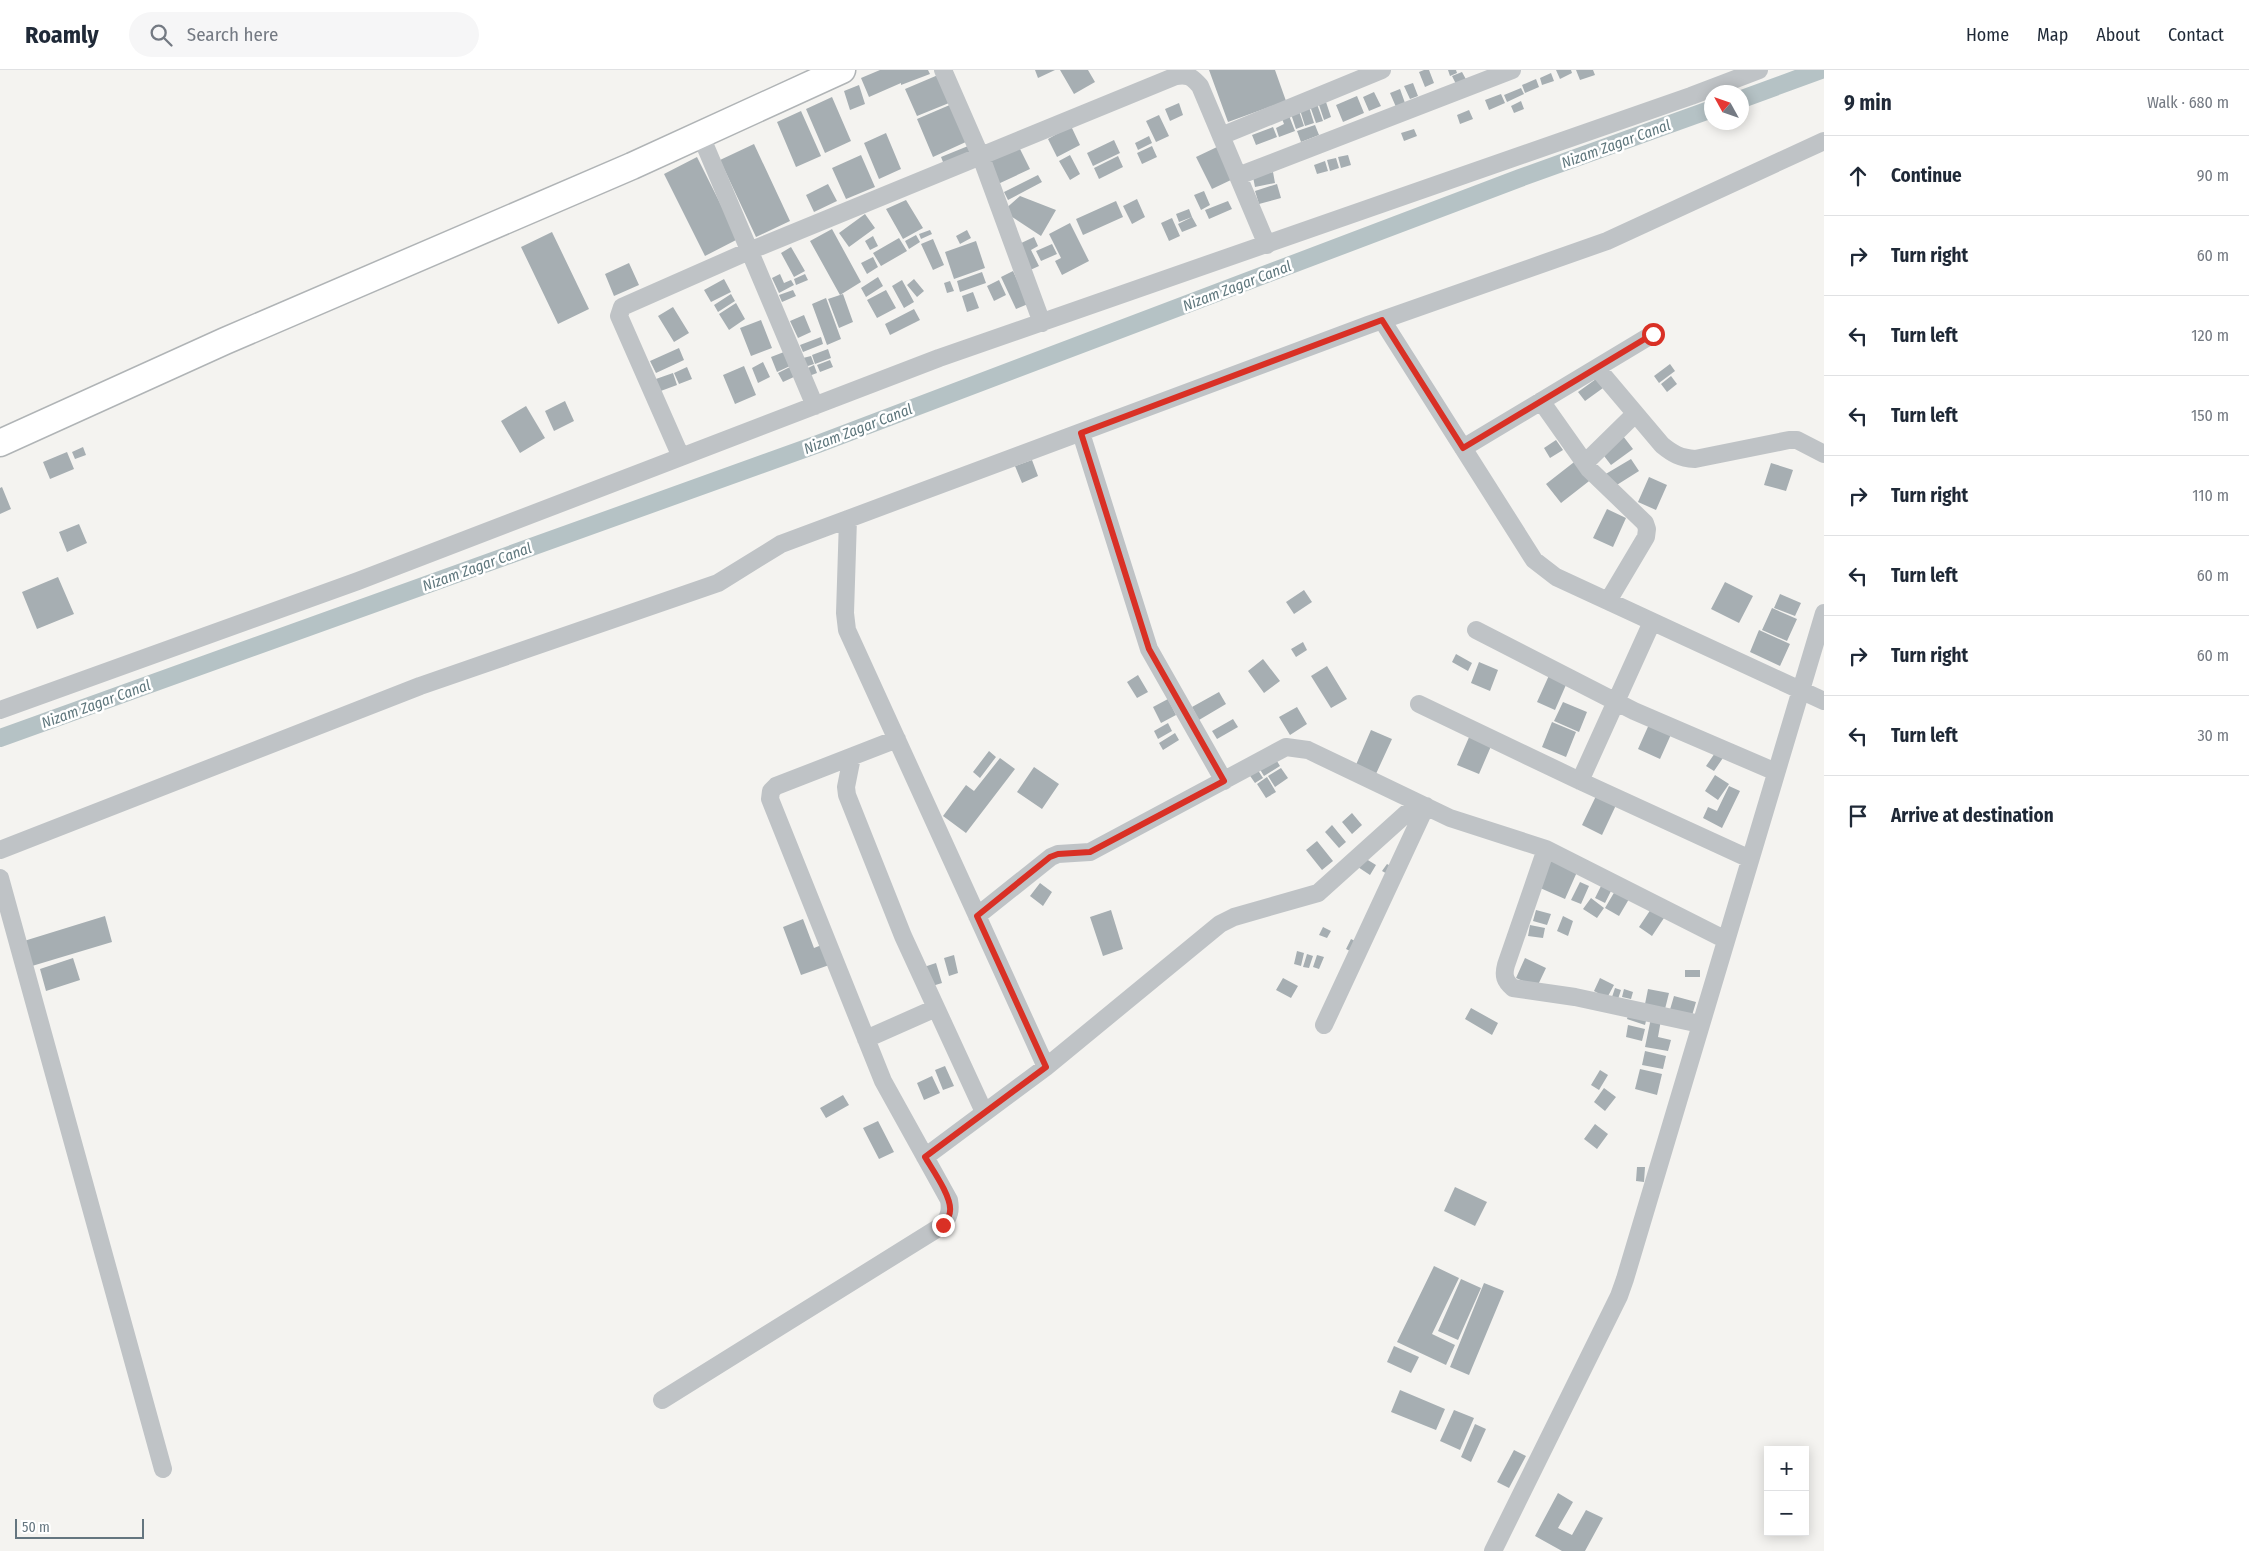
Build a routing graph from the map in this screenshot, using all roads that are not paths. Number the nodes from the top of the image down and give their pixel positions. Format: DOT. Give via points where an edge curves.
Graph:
graph roads {
  1 [pos="842,70"];
  2 [pos="943,70"];
  3 [pos="1382,70"];
  4 [pos="1512,70"];
  5 [pos="1759,70"];
  6 [pos="701,136"];
  7 [pos="1221,136"];
  8 [pos="1824,141"];
  9 [pos="981,157"];
  10 [pos="1238,176"];
  11 [pos="1267,244"];
  12 [pos="749,251"];
  13 [pos="1382,320"];
  14 [pos="1042,323"];
  15 [pos="1653,334"];
  16 [pos="1597,368"];
  17 [pos="1542,401"];
  18 [pos="815,406"];
  19 [pos="1635,414"];
  20 [pos="1081,433"];
  21 [pos="0,443"];
  22 [pos="1463,448"];
  23 [pos="1824,454"];
  24 [pos="681,457"];
  25 [pos="1585,463"];
  26 [pos="848,519"];
  27 [pos="1608,601"];
  28 [pos="1824,613"];
  29 [pos="1652,622"];
  30 [pos="1476,630"];
  31 [pos="1800,691"];
  32 [pos="1616,701"];
  33 [pos="1824,701"];
  34 [pos="1419,704"];
  35 [pos="0,710"];
  36 [pos="897,739"];
  37 [pos="852,757"];
  38 [pos="1776,772"];
  39 [pos="1224,781"];
  40 [pos="1580,781"];
  41 [pos="1422,805"];
  42 [pos="1546,849"];
  43 [pos="0,850"];
  44 [pos="1750,859"];
  45 [pos="0,878"];
  46 [pos="977,916"];
  47 [pos="1726,940"];
  48 [pos="936,1008"];
  49 [pos="1700,1024"];
  50 [pos="1324,1025"];
  51 [pos="866,1039"];
  52 [pos="1046,1067"];
  53 [pos="984,1112"];
  54 [pos="925,1157"];
  55 [pos="662,1400"];
  56 [pos="163,1469"];
  57 [pos="1493,1551"];
  1 -- 6 [label="highway"];
  2 -- 9 [label="street"];
  3 -- 7 [label="street"];
  4 -- 10 [label="street"];
  5 -- 11 [label="street"];
  6 -- 12 [label="street"];
  6 -- 21 [label="highway" via="225,341"];
  7 -- 9 [label="street" via="1200,86 1185,74"];
  7 -- 10 [label="street"];
  8 -- 13 [label="street" via="1607,241"];
  9 -- 12 [label="street"];
  9 -- 14 [label="street"];
  10 -- 11 [label="street"];
  11 -- 14 [label="street"];
  12 -- 18 [label="street"];
  12 -- 24 [label="street" via="627,303 619,311"];
  13 -- 20 [label="street"];
  13 -- 22 [label="street"];
  14 -- 18 [label="street"];
  15 -- 16 [label="street"];
  16 -- 17 [label="street"];
  16 -- 19 [label="street"];
  17 -- 22 [label="street"];
  17 -- 25 [label="street"];
  18 -- 24 [label="street"];
  19 -- 23 [label="street" via="1662,445 1682,458 1695,459 1789,440 1797,440"];
  19 -- 25 [label="street"];
  20 -- 26 [label="street"];
  20 -- 39 [label="street" via="1149,649"];
  22 -- 27 [label="street" via="1534,560 1556,577"];
  24 -- 35 [label="street" via="358,581"];
  25 -- 27 [label="street" via="1645,523 1647,529 1646,537"];
  26 -- 36 [label="street" via="847,630"];
  26 -- 43 [label="street" via="773,547 718,583 420,686"];
  27 -- 29 [label="street"];
  28 -- 31 [label="street"];
  29 -- 31 [label="street"];
  29 -- 32 [label="street"];
  30 -- 32 [label="street"];
  31 -- 33 [label="street"];
  31 -- 38 [label="street"];
  32 -- 38 [label="street"];
  32 -- 40 [label="street"];
  34 -- 40 [label="street"];
  36 -- 37 [label="street"];
  36 -- 46 [label="street"];
  37 -- 48 [label="street" via="847,795 903,936"];
  37 -- 51 [label="street" via="776,786 770,799"];
  38 -- 44 [label="street"];
  39 -- 41 [label="street" via="1286,747 1296,747"];
  39 -- 46 [label="street" via="1090,852 1050,857"];
  40 -- 44 [label="street"];
  41 -- 42 [label="street" via="1450,818"];
  41 -- 50 [label="street"];
  41 -- 52 [label="street" via="1324,890 1220,924"];
  42 -- 47 [label="street"];
  42 -- 49 [label="street" via="1506,965 1505,981 1513,988 1575,997"];
  44 -- 47 [label="street"];
  45 -- 56 [label="street"];
  46 -- 52 [label="street"];
  47 -- 49 [label="street"];
  48 -- 51 [label="street"];
  48 -- 53 [label="street"];
  49 -- 57 [label="street" via="1619,1296"];
  51 -- 54 [label="street" via="883,1081"];
  52 -- 53 [label="street"];
  53 -- 54 [label="street"];
  54 -- 55 [label="street" via="949,1200 951,1208 943,1225"];
}
